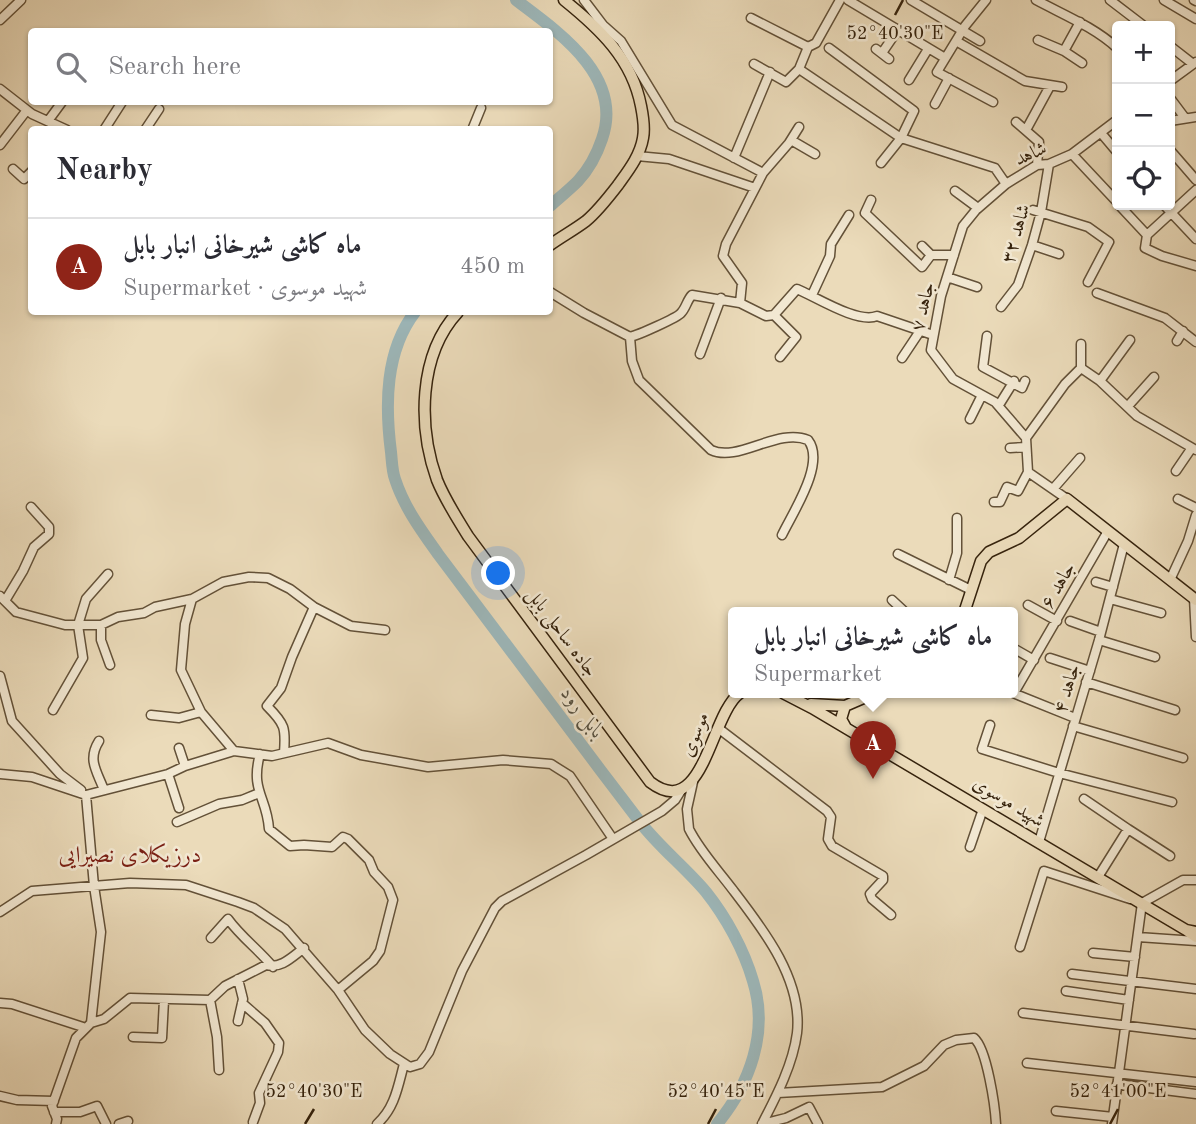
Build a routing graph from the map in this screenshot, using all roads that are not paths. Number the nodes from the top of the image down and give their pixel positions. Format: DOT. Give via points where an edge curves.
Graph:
graph roads {
  1 [pos="21,0"];
  2 [pos="564,0"];
  3 [pos="584,0"];
  4 [pos="841,0"];
  5 [pos="848,0"];
  6 [pos="911,0"];
  7 [pos="986,0"];
  8 [pos="1110,0"];
  9 [pos="1164,0"];
  10 [pos="1040,1"];
  11 [pos="751,18"];
  12 [pos="1196,19"];
  13 [pos="0,20"];
  14 [pos="1137,21"];
  15 [pos="1080,22"];
  16 [pos="963,29"];
  17 [pos="897,31"];
  18 [pos="1038,40"];
  19 [pos="956,41"];
  20 [pos="980,41"];
  21 [pos="1112,44"];
  22 [pos="808,47"];
  23 [pos="829,48"];
  24 [pos="928,49"];
  25 [pos="1175,50"];
  26 [pos="1064,51"];
  27 [pos="883,54"];
  28 [pos="945,58"];
  29 [pos="1082,63"];
  30 [pos="754,64"];
  31 [pos="1193,66"];
  32 [pos="799,69"];
  33 [pos="770,72"];
  34 [pos="949,78"];
  35 [pos="1175,78"];
  36 [pos="909,80"];
  37 [pos="1050,86"];
  38 [pos="1062,87"];
  39 [pos="0,89"];
  40 [pos="993,102"];
  41 [pos="1175,102"];
  42 [pos="935,104"];
  43 [pos="60,105"];
  44 [pos="119,105"];
  45 [pos="481,108"];
  46 [pos="159,109"];
  47 [pos="27,110"];
  48 [pos="1193,118"];
  49 [pos="1175,120"];
  50 [pos="48,121"];
  51 [pos="1016,122"];
  52 [pos="1112,124"];
  53 [pos="57,126"];
  54 [pos="106,126"];
  55 [pos="148,126"];
  56 [pos="474,126"];
  57 [pos="799,127"];
  58 [pos="1112,129"];
  59 [pos="1026,130"];
  60 [pos="1103,131"];
  61 [pos="901,138"];
  62 [pos="791,140"];
  63 [pos="0,145"];
  64 [pos="1114,147"];
  65 [pos="815,154"];
  66 [pos="1072,154"];
  67 [pos="637,156"];
  68 [pos="1175,156"];
  69 [pos="734,158"];
  70 [pos="881,163"];
  71 [pos="1049,164"];
  72 [pos="1037,166"];
  73 [pos="13,169"];
  74 [pos="763,173"];
  75 [pos="28,175"];
  76 [pos="1196,180"];
  77 [pos="1006,184"];
  78 [pos="755,188"];
  79 [pos="1196,190"];
  80 [pos="955,191"];
  81 [pos="1112,197"];
  82 [pos="871,200"];
  83 [pos="978,208"];
  84 [pos="1124,210"];
  85 [pos="1168,210"];
  86 [pos="1037,211"];
  87 [pos="1171,213"];
  88 [pos="849,215"];
  89 [pos="963,226"];
  90 [pos="1147,235"];
  91 [pos="1196,239"];
  92 [pos="553,243"];
  93 [pos="1032,245"];
  94 [pos="922,246"];
  95 [pos="1059,254"];
  96 [pos="954,255"];
  97 [pos="931,256"];
  98 [pos="1196,266"];
  99 [pos="947,277"];
  100 [pos="1088,282"];
  101 [pos="977,287"];
  102 [pos="1097,293"];
  103 [pos="553,294"];
  104 [pos="812,295"];
  105 [pos="721,298"];
  106 [pos="740,303"];
  107 [pos="1001,307"];
  108 [pos="456,315"];
  109 [pos="774,315"];
  110 [pos="919,331"];
  111 [pos="1183,331"];
  112 [pos="933,335"];
  113 [pos="987,336"];
  114 [pos="631,337"];
  115 [pos="1130,340"];
  116 [pos="1177,341"];
  117 [pos="1196,342"];
  118 [pos="1081,344"];
  119 [pos="699,354"];
  120 [pos="780,356"];
  121 [pos="902,358"];
  122 [pos="1081,368"];
  123 [pos="1154,377"];
  124 [pos="1015,380"];
  125 [pos="1026,381"];
  126 [pos="1100,381"];
  127 [pos="982,395"];
  128 [pos="999,405"];
  129 [pos="1128,407"];
  130 [pos="970,419"];
  131 [pos="1026,442"];
  132 [pos="1010,448"];
  133 [pos="1194,449"];
  134 [pos="1080,458"];
  135 [pos="1176,471"];
  136 [pos="1028,472"];
  137 [pos="1053,489"];
  138 [pos="1067,499"];
  139 [pos="1178,499"];
  140 [pos="995,502"];
  141 [pos="31,507"];
  142 [pos="1196,508"];
  143 [pos="1196,515"];
  144 [pos="957,518"];
  145 [pos="1108,531"];
  146 [pos="782,535"];
  147 [pos="1124,544"];
  148 [pos="898,554"];
  149 [pos="108,575"];
  150 [pos="949,580"];
  151 [pos="1170,580"];
  152 [pos="1096,582"];
  153 [pos="1113,587"];
  154 [pos="971,590"];
  155 [pos="2,598"];
  156 [pos="192,599"];
  157 [pos="1110,599"];
  158 [pos="1195,599"];
  159 [pos="892,600"];
  160 [pos="1028,605"];
  161 [pos="314,607"];
  162 [pos="900,607"];
  163 [pos="966,607"];
  164 [pos="1161,612"];
  165 [pos="1057,621"];
  166 [pos="1070,621"];
  167 [pos="78,625"];
  168 [pos="101,625"];
  169 [pos="385,630"];
  170 [pos="1100,636"];
  171 [pos="1196,637"];
  172 [pos="1018,651"];
  173 [pos="1155,657"];
  174 [pos="1050,658"];
  175 [pos="1034,660"];
  176 [pos="110,664"];
  177 [pos="1090,671"];
  178 [pos="0,676"];
  179 [pos="1086,682"];
  180 [pos="1018,686"];
  181 [pos="1018,695"];
  182 [pos="735,698"];
  183 [pos="863,698"];
  184 [pos="794,699"];
  185 [pos="845,706"];
  186 [pos="1175,709"];
  187 [pos="53,710"];
  188 [pos="201,712"];
  189 [pos="151,715"];
  190 [pos="1074,722"];
  191 [pos="990,725"];
  192 [pos="718,728"];
  193 [pos="846,728"];
  194 [pos="99,741"];
  195 [pos="179,748"];
  196 [pos="233,751"];
  197 [pos="284,753"];
  198 [pos="260,754"];
  199 [pos="1183,758"];
  200 [pos="185,766"];
  201 [pos="0,774"];
  202 [pos="168,774"];
  203 [pos="1059,774"];
  204 [pos="693,782"];
  205 [pos="682,789"];
  206 [pos="104,790"];
  207 [pos="259,793"];
  208 [pos="86,794"];
  209 [pos="1084,799"];
  210 [pos="1172,802"];
  211 [pos="179,808"];
  212 [pos="983,809"];
  213 [pos="177,822"];
  214 [pos="1128,829"];
  215 [pos="613,839"];
  216 [pos="1039,842"];
  217 [pos="970,847"];
  218 [pos="1170,856"];
  219 [pos="1098,877"];
  220 [pos="1196,880"];
  221 [pos="94,886"];
  222 [pos="1139,902"];
  223 [pos="0,912"];
  224 [pos="891,915"];
  225 [pos="1193,935"];
  226 [pos="1138,937"];
  227 [pos="211,938"];
  228 [pos="1020,947"];
  229 [pos="304,948"];
  230 [pos="1093,953"];
  231 [pos="1135,957"];
  232 [pos="274,967"];
  233 [pos="1072,974"];
  234 [pos="238,979"];
  235 [pos="1131,982"];
  236 [pos="1196,989"];
  237 [pos="338,990"];
  238 [pos="1066,991"];
  239 [pos="164,1000"];
  240 [pos="210,1000"];
  241 [pos="1129,1000"];
  242 [pos="0,1003"];
  243 [pos="242,1003"];
  244 [pos="1023,1013"];
  245 [pos="238,1021"];
  246 [pos="88,1026"];
  247 [pos="1125,1027"];
  248 [pos="1194,1034"];
  249 [pos="134,1037"];
  250 [pos="1027,1063"];
  251 [pos="404,1064"];
  252 [pos="219,1070"];
  253 [pos="1119,1073"];
  254 [pos="1196,1082"];
  255 [pos="1117,1084"];
  256 [pos="778,1093"];
  257 [pos="1196,1094"];
  258 [pos="0,1096"];
  259 [pos="54,1101"];
  260 [pos="1056,1111"];
  261 [pos="54,1112"];
  262 [pos="1112,1121"];
  263 [pos="253,1122"];
  264 [pos="762,1123"];
  265 [pos="56,1124"];
  266 [pos="106,1124"];
  267 [pos="377,1124"];
  268 [pos="818,1124"];
  269 [pos="996,1124"];
  1 -- 13 [label="street"];
  2 -- 67 [label="main road" via="611,42 637,88 644,131"];
  3 -- 69 [label="street" via="621,41 672,125"];
  4 -- 22 [label="street" via="816,43"];
  5 -- 17 [label="street"];
  6 -- 16 [label="street"];
  7 -- 16 [label="street"];
  8 -- 14 [label="street"];
  9 -- 12 [label="street"];
  10 -- 15 [label="street"];
  11 -- 22 [label="street"];
  15 -- 21 [label="street"];
  15 -- 26 [label="street"];
  16 -- 19 [label="street"];
  16 -- 20 [label="street"];
  17 -- 24 [label="street"];
  17 -- 27 [label="street"];
  18 -- 26 [label="street"];
  19 -- 28 [label="street"];
  19 -- 37 [label="street" via="1025,81"];
  22 -- 32 [label="street"];
  23 -- 61 [label="street" via="914,111"];
  24 -- 28 [label="street"];
  24 -- 36 [label="street"];
  25 -- 31 [label="street"];
  26 -- 29 [label="street"];
  28 -- 34 [label="street" via="937,72"];
  30 -- 33 [label="street"];
  31 -- 35 [label="street"];
  32 -- 33 [label="street" via="786,82"];
  32 -- 61 [label="street"];
  33 -- 69 [label="street"];
  34 -- 40 [label="street"];
  34 -- 42 [label="street"];
  37 -- 38 [label="street"];
  37 -- 59 [label="street"];
  39 -- 47 [label="street"];
  41 -- 48 [label="street"];
  43 -- 50 [label="street"];
  44 -- 54 [label="street"];
  45 -- 56 [label="street"];
  46 -- 55 [label="street"];
  47 -- 50 [label="street"];
  47 -- 63 [label="street"];
  48 -- 49 [label="street"];
  50 -- 53 [label="street"];
  51 -- 59 [label="street"];
  52 -- 60 [label="street, شاهد"];
  57 -- 62 [label="street"];
  58 -- 60 [label="street"];
  59 -- 72 [label="street" via="1039,142"];
  60 -- 64 [label="street"];
  60 -- 66 [label="street, شاهد"];
  61 -- 70 [label="street"];
  61 -- 77 [label="street" via="995,168"];
  62 -- 65 [label="street"];
  62 -- 74 [label="street"];
  66 -- 71 [label="street, شاهد"];
  66 -- 81 [label="street"];
  67 -- 78 [label="street" via="669,159"];
  67 -- 92 [label="main road" via="601,206"];
  68 -- 76 [label="street"];
  69 -- 74 [label="street"];
  71 -- 72 [label="street, شاهد"];
  71 -- 86 [label="street, شاهد ۳۲"];
  72 -- 77 [label="street, شاهد"];
  73 -- 75 [label="street" via="24,179"];
  74 -- 78 [label="street"];
  77 -- 83 [label="street, شاهد"];
  78 -- 106 [label="street" via="723,256 742,283"];
  79 -- 87 [label="street"];
  80 -- 83 [label="street"];
  82 -- 97 [label="street" via="865,213 922,267"];
  83 -- 89 [label="street, شاهد"];
  84 -- 90 [label="street"];
  85 -- 87 [label="street"];
  86 -- 93 [label="street, شاهد ۳۲"];
  86 -- 100 [label="street" via="1088,227 1109,242"];
  87 -- 90 [label="street"];
  87 -- 91 [label="street"];
  88 -- 104 [label="street" via="831,244 831,256"];
  89 -- 96 [label="street, جاهد ۷"];
  90 -- 98 [label="street" via="1145,248"];
  93 -- 95 [label="street"];
  93 -- 107 [label="street, شاهد ۳۲" via="1018,285"];
  94 -- 97 [label="street"];
  96 -- 97 [label="street"];
  96 -- 99 [label="street, جاهد ۷"];
  99 -- 101 [label="street"];
  99 -- 112 [label="street, جاهد ۷"];
  102 -- 111 [label="street" via="1165,318"];
  103 -- 114 [label="street"];
  104 -- 109 [label="street" via="797,289"];
  104 -- 110 [label="street" via="846,312 870,319 877,316"];
  105 -- 106 [label="street"];
  105 -- 114 [label="street" via="692,295 677,317"];
  105 -- 119 [label="street"];
  106 -- 109 [label="street" via="766,316"];
  108 -- 205 [label="main road, جاده ساحلی بابل" via="439,340 425,393 431,459 446,501 650,782 665,790"];
  109 -- 120 [label="street" via="796,337"];
  110 -- 112 [label="street"];
  110 -- 121 [label="street"];
  111 -- 116 [label="street"];
  111 -- 117 [label="street"];
  112 -- 127 [label="street, جاهد ۷" via="931,350 953,379"];
  113 -- 124 [label="street" via="983,368"];
  114 -- 146 [label="street" via="639,380 711,450 722,453 794,437 811,444 814,457 808,480"];
  115 -- 126 [label="street"];
  118 -- 122 [label="street"];
  122 -- 126 [label="street"];
  122 -- 131 [label="street"];
  123 -- 129 [label="street"];
  124 -- 125 [label="street" via="1022,388"];
  124 -- 128 [label="street"];
  126 -- 129 [label="street"];
  127 -- 128 [label="street, جاهد ۷"];
  127 -- 130 [label="street"];
  128 -- 131 [label="street, جاهد ۷"];
  129 -- 133 [label="street"];
  131 -- 132 [label="street"];
  131 -- 136 [label="street"];
  133 -- 135 [label="street"];
  134 -- 137 [label="street"];
  136 -- 137 [label="street"];
  136 -- 140 [label="street" via="1018,491 1007,487 1000,502"];
  137 -- 138 [label="street"];
  138 -- 145 [label="main road"];
  138 -- 154 [label="main road" via="1019,538 989,552"];
  139 -- 142 [label="street"];
  141 -- 155 [label="street" via="50,527 49,534 34,547"];
  143 -- 151 [label="street"];
  144 -- 150 [label="street" via="957,553"];
  145 -- 147 [label="main road"];
  145 -- 165 [label="street, جاهد ۶"];
  147 -- 151 [label="main road"];
  147 -- 153 [label="street, جاهد ۴"];
  148 -- 150 [label="street"];
  149 -- 167 [label="street" via="86,599"];
  150 -- 154 [label="street"];
  151 -- 158 [label="main road"];
  152 -- 153 [label="street"];
  153 -- 157 [label="street, جاهد ۴"];
  154 -- 163 [label="main road"];
  155 -- 167 [label="street" via="16,612"];
  156 -- 161 [label="street" via="223,582 268,578"];
  156 -- 168 [label="street"];
  156 -- 188 [label="street" via="184,624 181,670"];
  157 -- 164 [label="street"];
  157 -- 170 [label="street, جاهد ۴"];
  158 -- 171 [label="street"];
  159 -- 162 [label="street"];
  160 -- 165 [label="street"];
  161 -- 169 [label="street" via="351,626"];
  161 -- 197 [label="street" via="281,688 267,706 286,730"];
  165 -- 175 [label="street, جاهد ۶"];
  166 -- 170 [label="street"];
  167 -- 168 [label="street"];
  167 -- 187 [label="street" via="83,658"];
  168 -- 176 [label="street"];
  170 -- 173 [label="street"];
  170 -- 177 [label="street, جاهد ۴"];
  172 -- 175 [label="street"];
  174 -- 177 [label="street"];
  175 -- 180 [label="street, جاهد ۶"];
  177 -- 179 [label="street, جاهد ۴"];
  178 -- 208 [label="street" via="12,721 60,774"];
  179 -- 186 [label="street"];
  179 -- 190 [label="street, جاهد ۴"];
  181 -- 190 [label="street"];
  182 -- 192 [label="main road, موسوی"];
  183 -- 185 [label="main road"];
  184 -- 185 [label="main road"];
  184 -- 193 [label="main road, شهید موسوی"];
  185 -- 193 [label="main road" via="841,719"];
  188 -- 189 [label="street" via="179,719"];
  188 -- 196 [label="street"];
  190 -- 199 [label="street"];
  190 -- 203 [label="street, جاهد ۴"];
  191 -- 203 [label="street" via="982,749"];
  192 -- 204 [label="main road, موسوی"];
  192 -- 224 [label="street" via="827,811 832,846 883,876 870,894"];
  193 -- 212 [label="main road, شهید موسوی"];
  194 -- 206 [label="street" via="91,758"];
  195 -- 200 [label="street"];
  196 -- 198 [label="street"];
  196 -- 200 [label="street"];
  197 -- 198 [label="street"];
  197 -- 215 [label="street" via="328,743 361,755 428,767 503,760 551,764 570,776"];
  198 -- 207 [label="street" via="255,770"];
  200 -- 202 [label="street"];
  201 -- 208 [label="street" via="32,777"];
  202 -- 206 [label="street"];
  202 -- 211 [label="street"];
  203 -- 210 [label="street"];
  203 -- 216 [label="street, جاهد ۴"];
  204 -- 205 [label="main road, موسوی"];
  204 -- 256 [label="street" via="687,809 689,829 769,938 796,1006 797,1033"];
  205 -- 215 [label="street" via="662,811"];
  206 -- 208 [label="street"];
  207 -- 213 [label="street"];
  207 -- 237 [label="street" via="269,829 290,846 332,848 344,837 369,860 388,887 393,900 380,951"];
  208 -- 221 [label="street"];
  209 -- 214 [label="street"];
  212 -- 216 [label="main road, شهید موسوی"];
  212 -- 217 [label="street"];
  214 -- 218 [label="street"];
  214 -- 219 [label="street"];
  215 -- 251 [label="street" via="495,908 462,971 429,1052 420,1064"];
  216 -- 219 [label="main road, شهید موسوی"];
  219 -- 222 [label="main road, شهید موسوی"];
  220 -- 222 [label="street" via="1183,880"];
  221 -- 223 [label="street" via="32,891"];
  221 -- 229 [label="street" via="186,885 254,908"];
  221 -- 246 [label="street" via="101,932"];
  222 -- 225 [label="main road, شهید موسوی"];
  222 -- 226 [label="street"];
  222 -- 228 [label="street" via="1044,872"];
  225 -- 226 [label="street"];
  226 -- 231 [label="street"];
  227 -- 232 [label="street" via="228,919"];
  229 -- 232 [label="street"];
  229 -- 237 [label="street"];
  230 -- 231 [label="street"];
  231 -- 235 [label="street"];
  232 -- 234 [label="street" via="265,965"];
  233 -- 235 [label="street"];
  234 -- 240 [label="street"];
  234 -- 243 [label="street"];
  235 -- 236 [label="street"];
  235 -- 241 [label="street"];
  237 -- 251 [label="street" via="365,1030"];
  238 -- 241 [label="street"];
  239 -- 240 [label="street"];
  239 -- 246 [label="street" via="130,998"];
  239 -- 249 [label="street" via="162,1038"];
  240 -- 252 [label="street"];
  241 -- 247 [label="street"];
  242 -- 246 [label="street"];
  243 -- 245 [label="street"];
  243 -- 263 [label="street" via="279,1043"];
  244 -- 247 [label="street"];
  246 -- 259 [label="street" via="76,1038"];
  247 -- 248 [label="street"];
  247 -- 253 [label="street"];
  250 -- 253 [label="street"];
  251 -- 267 [label="street" via="394,1100"];
  253 -- 254 [label="street"];
  253 -- 255 [label="street"];
  255 -- 257 [label="street"];
  255 -- 262 [label="street"];
  256 -- 264 [label="street"];
  256 -- 269 [label="street" via="882,1087 923,1066 944,1045 974,1038 983,1055"];
  258 -- 259 [label="street"];
  259 -- 261 [label="street"];
  260 -- 262 [label="street"];
  261 -- 265 [label="street"];
  261 -- 266 [label="street" via="80,1112 97,1106"];
  264 -- 268 [label="street" via="808,1107"];
}
